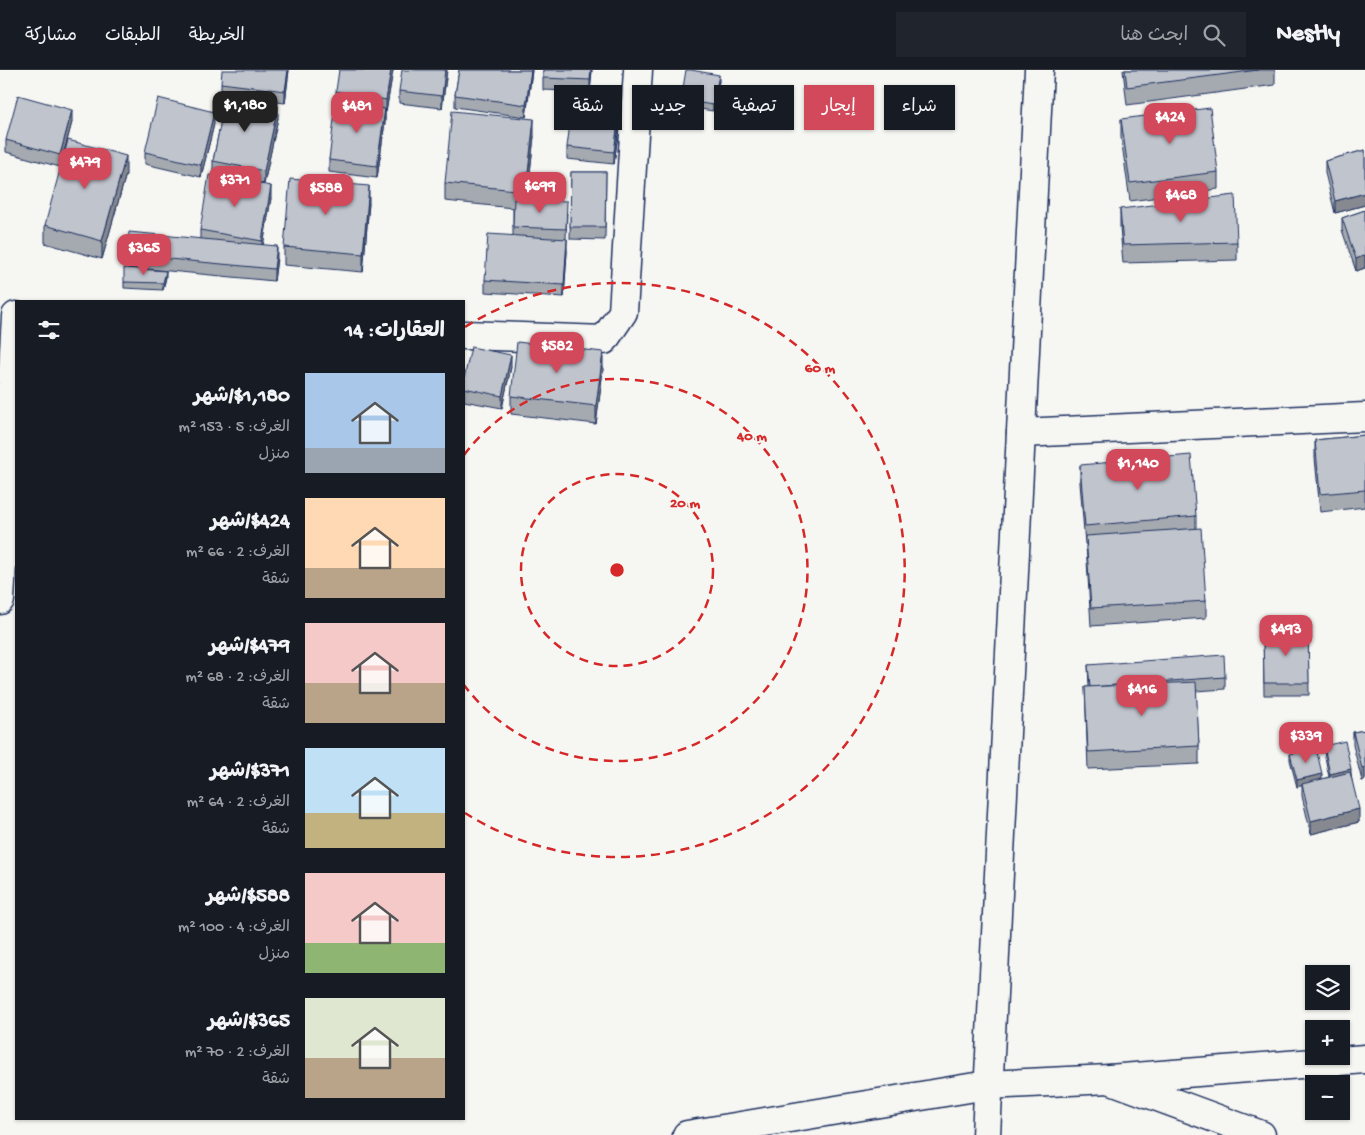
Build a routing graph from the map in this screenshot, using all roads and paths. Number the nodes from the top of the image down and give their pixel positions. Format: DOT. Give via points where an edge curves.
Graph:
graph roads {
  1 [pos="638,70"];
  2 [pos="1039,70"];
  3 [pos="0,305"];
  4 [pos="15,306"];
  5 [pos="15,334"];
  6 [pos="465,335"];
  7 [pos="1365,417"];
  8 [pos="1021,433"];
  9 [pos="0,600"];
  10 [pos="1365,1059"];
  11 [pos="1109,1079"];
  12 [pos="987,1085"];
  13 [pos="687,1135"];
  14 [pos="986,1135"];
  15 [pos="1261,1135"];
  1 -- 6 [label="street" via="624,312 604,340"];
  2 -- 8 [label="street"];
  3 -- 4 [label="street"];
  5 -- 9 [label="street"];
  7 -- 8 [label="street"];
  8 -- 12 [label="street"];
  10 -- 11 [label="street"];
  11 -- 12 [label="street"];
  11 -- 15 [label="street"];
  12 -- 13 [label="street"];
  12 -- 14 [label="street"];
}
